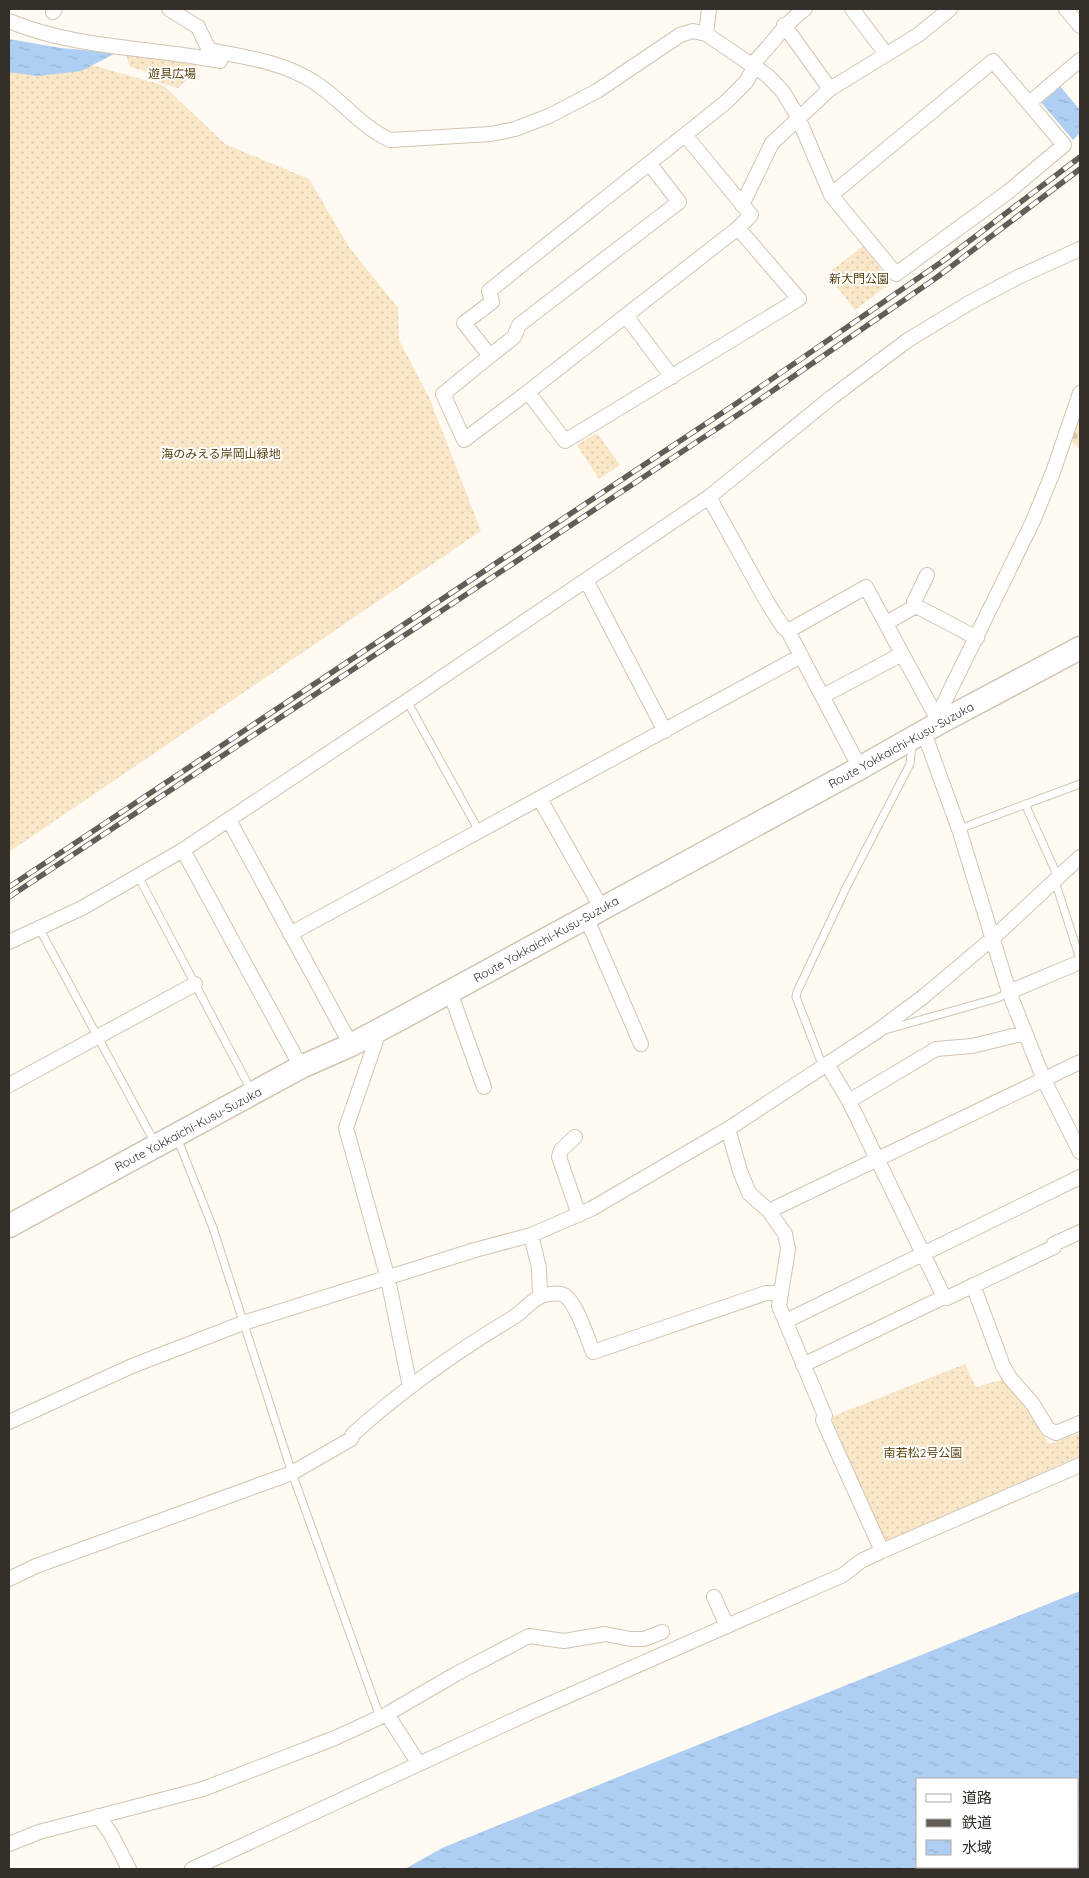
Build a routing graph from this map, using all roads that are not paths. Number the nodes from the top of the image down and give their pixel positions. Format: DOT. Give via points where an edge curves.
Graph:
graph roads {
  1 [pos="169,9"];
  2 [pos="710,9"];
  3 [pos="805,9"];
  4 [pos="852,9"];
  5 [pos="950,9"];
  6 [pos="1066,9"];
  7 [pos="9,21"];
  8 [pos="784,26"];
  9 [pos="1080,26"];
  10 [pos="706,34"];
  11 [pos="886,54"];
  12 [pos="241,56"];
  13 [pos="1080,60"];
  14 [pos="754,65"];
  15 [pos="830,89"];
  16 [pos="1029,103"];
  17 [pos="799,119"];
  18 [pos="685,135"];
  19 [pos="649,163"];
  20 [pos="831,195"];
  21 [pos="742,204"];
  22 [pos="738,228"];
  23 [pos="1080,249"];
  24 [pos="626,316"];
  25 [pos="490,356"];
  26 [pos="672,377"];
  27 [pos="528,392"];
  28 [pos="1080,393"];
  29 [pos="709,497"];
  30 [pos="926,575"];
  31 [pos="586,580"];
  32 [pos="916,606"];
  33 [pos="886,623"];
  34 [pos="788,631"];
  35 [pos="977,638"];
  36 [pos="1080,648"];
  37 [pos="902,654"];
  38 [pos="801,656"];
  39 [pos="823,696"];
  40 [pos="407,701"];
  41 [pos="928,728"];
  42 [pos="665,731"];
  43 [pos="860,768"];
  44 [pos="1080,784"];
  45 [pos="540,799"];
  46 [pos="1025,804"];
  47 [pos="229,820"];
  48 [pos="959,829"];
  49 [pos="479,831"];
  50 [pos="184,850"];
  51 [pos="1080,857"];
  52 [pos="138,876"];
  53 [pos="1056,879"];
  54 [pos="594,913"];
  55 [pos="39,928"];
  56 [pos="290,934"];
  57 [pos="993,938"];
  58 [pos="9,942"];
  59 [pos="1080,961"];
  60 [pos="195,984"];
  61 [pos="450,992"];
  62 [pos="1009,992"];
  63 [pos="380,1029"];
  64 [pos="876,1032"];
  65 [pos="1025,1033"];
  66 [pos="98,1036"];
  67 [pos="640,1044"];
  68 [pos="351,1045"];
  69 [pos="1080,1062"];
  70 [pos="825,1065"];
  71 [pos="301,1067"];
  72 [pos="1044,1080"];
  73 [pos="9,1084"];
  74 [pos="484,1086"];
  75 [pos="253,1094"];
  76 [pos="849,1101"];
  77 [pos="728,1129"];
  78 [pos="575,1137"];
  79 [pos="166,1140"];
  80 [pos="1080,1152"];
  81 [pos="878,1158"];
  82 [pos="1080,1177"];
  83 [pos="769,1211"];
  84 [pos="578,1215"];
  85 [pos="9,1226"];
  86 [pos="1080,1232"];
  87 [pos="531,1235"];
  88 [pos="924,1253"];
  89 [pos="388,1279"];
  90 [pos="973,1285"];
  91 [pos="781,1293"];
  92 [pos="540,1297"];
  93 [pos="944,1297"];
  94 [pos="786,1321"];
  95 [pos="243,1323"];
  96 [pos="803,1365"];
  97 [pos="410,1387"];
  98 [pos="9,1422"];
  99 [pos="1080,1423"];
  100 [pos="1080,1465"];
  101 [pos="292,1473"];
  102 [pos="882,1551"];
  103 [pos="9,1579"];
  104 [pos="714,1597"];
  105 [pos="727,1626"];
  106 [pos="670,1650"];
  107 [pos="384,1715"];
  108 [pos="419,1764"];
  109 [pos="98,1816"];
  110 [pos="9,1844"];
  111 [pos="129,1869"];
  112 [pos="192,1869"];
  1 -- 12 [label="street" via="198,27 209,50"];
  2 -- 10 [label="street"];
  3 -- 8 [label="street"];
  4 -- 11 [label="street"];
  5 -- 11 [label="street" via="918,35"];
  6 -- 9 [label="street"];
  7 -- 12 [label="street" via="67,40 174,53 232,64"];
  8 -- 14 [label="street"];
  8 -- 15 [label="street"];
  10 -- 12 [label="street" via="693,31 680,35 597,91 549,116 515,129 491,134 390,140 377,134 315,82 284,67"];
  10 -- 14 [label="street"];
  11 -- 15 [label="street"];
  13 -- 16 [label="street"];
  14 -- 17 [label="street" via="783,92"];
  14 -- 18 [label="street" via="740,89"];
  15 -- 17 [label="street"];
  16 -- 20 [label="street" via="993,61"];
  16 -- 20 [label="street" via="1064,145 1008,192 896,274"];
  17 -- 20 [label="street"];
  17 -- 21 [label="street" via="772,144"];
  18 -- 19 [label="street"];
  18 -- 21 [label="street"];
  19 -- 25 [label="street" via="489,291 492,302 464,323"];
  19 -- 25 [label="street" via="679,202 519,325 514,337"];
  21 -- 22 [label="street" via="752,215"];
  22 -- 24 [label="street"];
  22 -- 26 [label="street" via="799,299"];
  23 -- 29 [label="street" via="969,302 908,340"];
  24 -- 26 [label="street"];
  24 -- 27 [label="street"];
  25 -- 27 [label="street" via="443,394 464,440"];
  26 -- 27 [label="street" via="566,441"];
  28 -- 35 [label="street" via="1033,521"];
  29 -- 31 [label="street"];
  29 -- 34 [label="street" via="767,602 782,627"];
  30 -- 32 [label="street" via="914,602"];
  31 -- 40 [label="street"];
  31 -- 42 [label="street"];
  32 -- 33 [label="street"];
  32 -- 35 [label="street"];
  33 -- 34 [label="street" via="866,587"];
  33 -- 37 [label="street"];
  34 -- 38 [label="street"];
  35 -- 41 [label="street"];
  36 -- 41 [label="main road, Route Yokkaichi-Kusu-Suzuka"];
  37 -- 39 [label="street"];
  37 -- 41 [label="street"];
  38 -- 39 [label="street"];
  38 -- 42 [label="street"];
  39 -- 43 [label="street"];
  40 -- 47 [label="street"];
  40 -- 49 [label="lane"];
  41 -- 43 [label="main road, Route Yokkaichi-Kusu-Suzuka"];
  41 -- 48 [label="street"];
  41 -- 70 [label="lane" via="797,992 796,997"];
  42 -- 45 [label="street"];
  43 -- 54 [label="main road, Route Yokkaichi-Kusu-Suzuka"];
  44 -- 46 [label="lane"];
  45 -- 49 [label="street"];
  45 -- 54 [label="street"];
  46 -- 48 [label="lane"];
  46 -- 53 [label="lane"];
  47 -- 50 [label="street"];
  47 -- 56 [label="street"];
  48 -- 57 [label="street"];
  49 -- 56 [label="street"];
  50 -- 52 [label="street"];
  50 -- 71 [label="street"];
  51 -- 53 [label="street"];
  52 -- 55 [label="street"];
  52 -- 60 [label="lane"];
  53 -- 57 [label="street"];
  53 -- 59 [label="lane"];
  54 -- 61 [label="main road, Route Yokkaichi-Kusu-Suzuka"];
  54 -- 67 [label="street"];
  55 -- 58 [label="street"];
  55 -- 66 [label="lane"];
  56 -- 68 [label="street"];
  57 -- 62 [label="street"];
  57 -- 64 [label="street"];
  59 -- 62 [label="street"];
  60 -- 66 [label="street"];
  60 -- 75 [label="lane"];
  61 -- 63 [label="main road, Route Yokkaichi-Kusu-Suzuka"];
  61 -- 74 [label="street"];
  62 -- 64 [label="lane"];
  62 -- 65 [label="street"];
  63 -- 68 [label="main road, Route Yokkaichi-Kusu-Suzuka"];
  63 -- 89 [label="street" via="346,1128"];
  64 -- 70 [label="street"];
  65 -- 72 [label="street"];
  65 -- 76 [label="street" via="972,1046 936,1049"];
  66 -- 73 [label="street"];
  66 -- 79 [label="lane"];
  68 -- 71 [label="main road, Route Yokkaichi-Kusu-Suzuka"];
  69 -- 72 [label="street"];
  70 -- 76 [label="street"];
  70 -- 77 [label="street"];
  71 -- 75 [label="main road, Route Yokkaichi-Kusu-Suzuka"];
  72 -- 80 [label="street"];
  72 -- 81 [label="street"];
  75 -- 79 [label="main road, Route Yokkaichi-Kusu-Suzuka"];
  76 -- 81 [label="street"];
  77 -- 83 [label="street" via="749,1193"];
  77 -- 84 [label="street"];
  78 -- 84 [label="street" via="561,1150 559,1158"];
  79 -- 85 [label="main road, Route Yokkaichi-Kusu-Suzuka"];
  79 -- 95 [label="lane" via="213,1228"];
  81 -- 83 [label="street"];
  81 -- 88 [label="street"];
  82 -- 88 [label="street"];
  83 -- 91 [label="street" via="785,1234 788,1250"];
  84 -- 87 [label="street"];
  86 -- 90 [label="street"];
  87 -- 89 [label="street"];
  87 -- 92 [label="street" via="539,1268"];
  88 -- 93 [label="street"];
  88 -- 94 [label="street"];
  89 -- 95 [label="street"];
  89 -- 97 [label="street"];
  90 -- 93 [label="street"];
  90 -- 99 [label="street" via="1003,1366 1048,1428 1056,1433"];
  91 -- 92 [label="street" via="766,1293 593,1352 575,1308 564,1295 557,1293"];
  91 -- 94 [label="street" via="779,1306"];
  92 -- 97 [label="street"];
  93 -- 96 [label="street"];
  94 -- 96 [label="street"];
  95 -- 98 [label="street" via="132,1366"];
  95 -- 101 [label="lane"];
  96 -- 102 [label="street"];
  97 -- 101 [label="street" via="351,1439"];
  100 -- 102 [label="street"];
  101 -- 103 [label="street" via="36,1566"];
  101 -- 107 [label="lane"];
  102 -- 105 [label="street" via="843,1575"];
  104 -- 105 [label="street"];
  105 -- 106 [label="street"];
  106 -- 107 [label="street" via="659,1627 644,1638 605,1634 564,1641 529,1636"];
  106 -- 108 [label="street"];
  107 -- 108 [label="street"];
  107 -- 109 [label="street" via="335,1738 203,1789"];
  108 -- 112 [label="street"];
  109 -- 110 [label="street"];
  109 -- 111 [label="street"];
}
